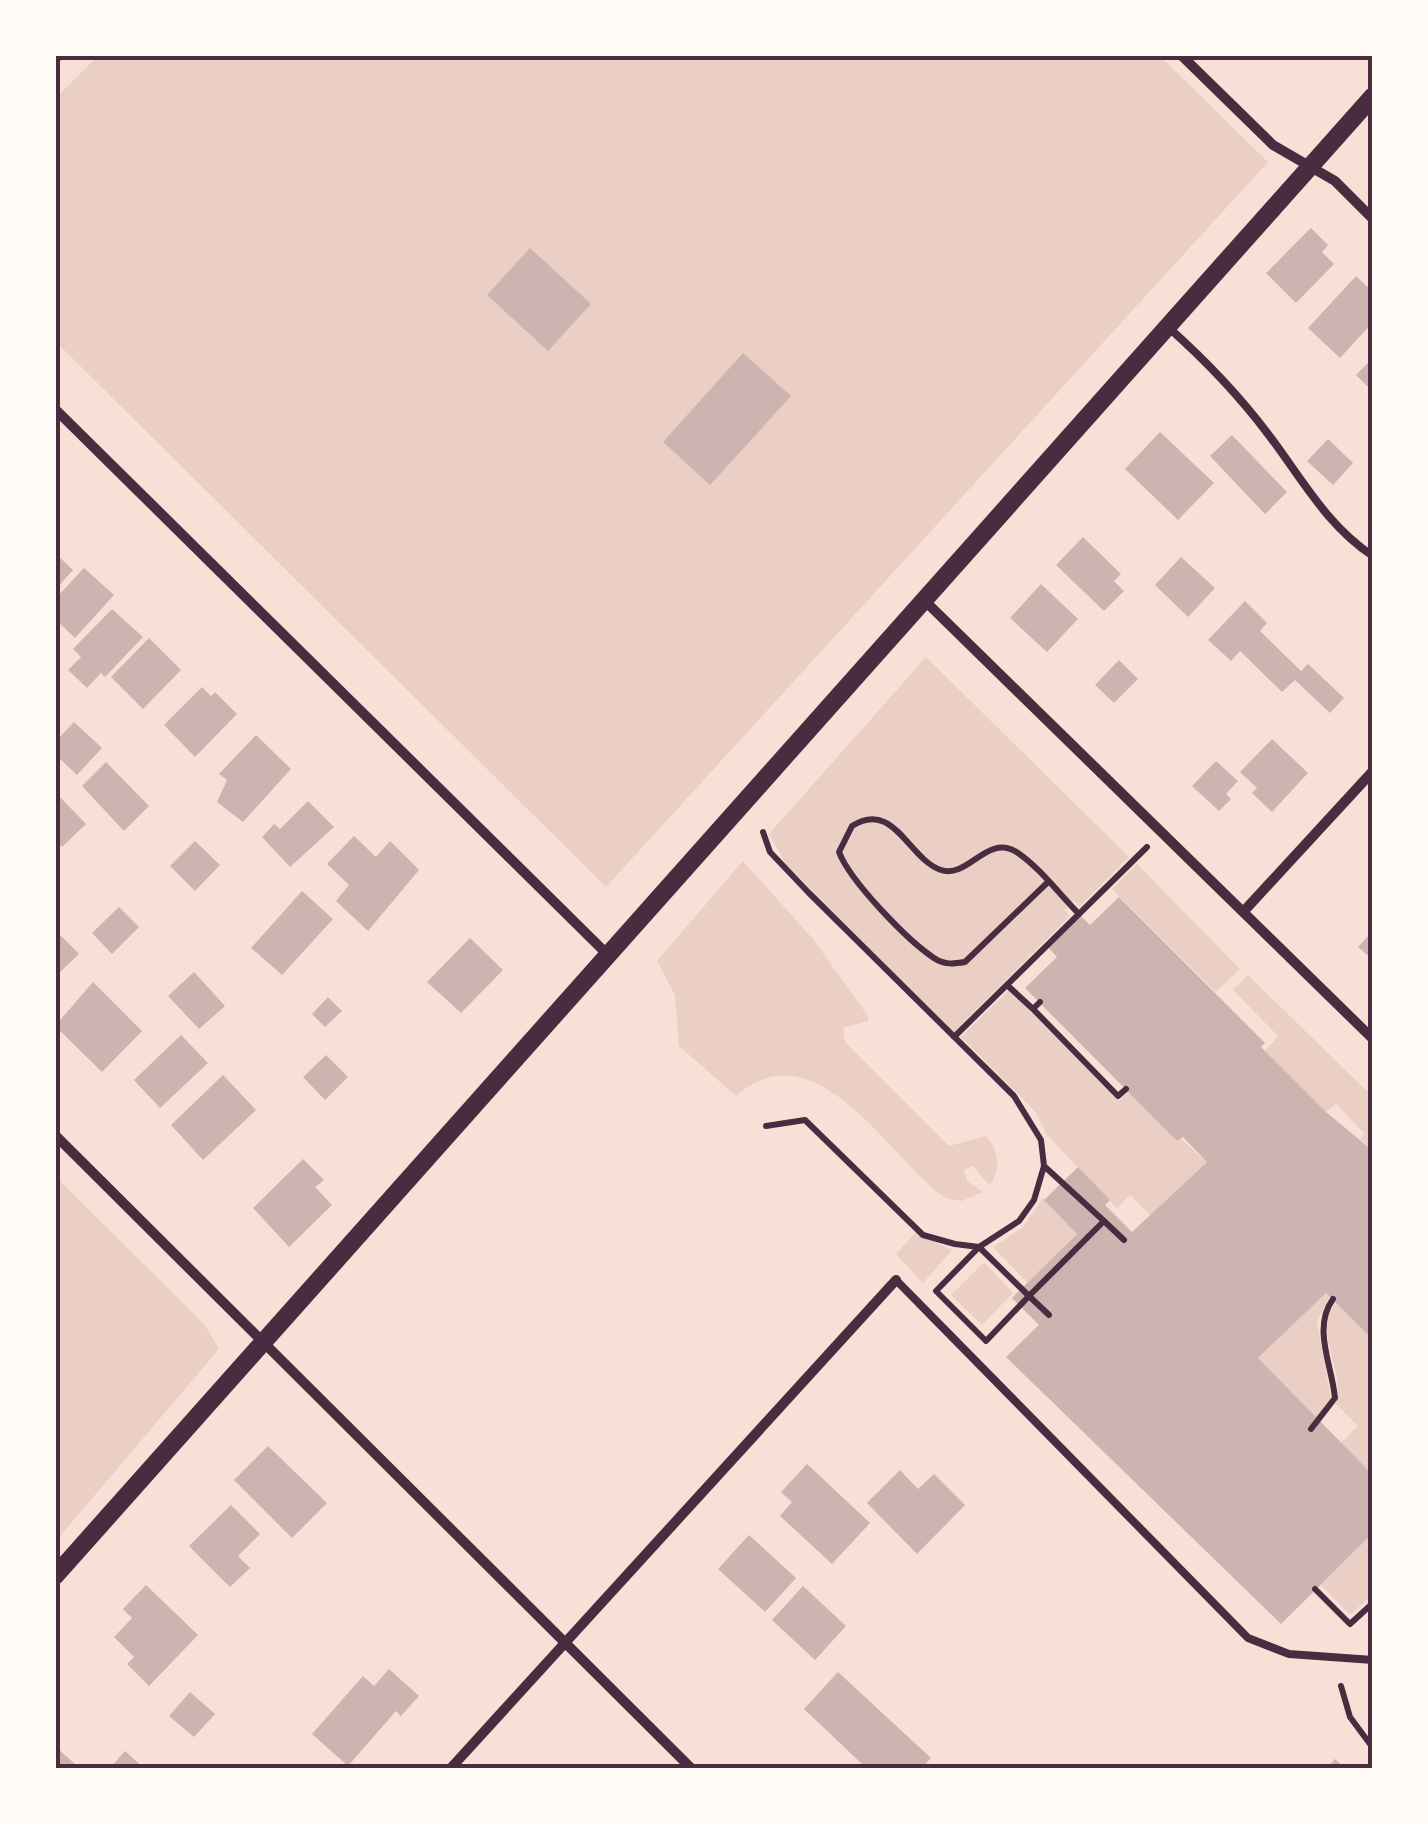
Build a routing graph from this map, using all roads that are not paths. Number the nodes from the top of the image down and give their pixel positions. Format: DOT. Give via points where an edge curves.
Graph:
graph roads {
  1 [pos="1181,55"];
  2 [pos="1373,96"];
  3 [pos="1308,168"];
  4 [pos="1373,219"];
  5 [pos="1168,327"];
  6 [pos="55,409"];
  7 [pos="1373,556"];
  8 [pos="924,602"];
  9 [pos="1373,771"];
  10 [pos="1244,912"];
  11 [pos="608,954"];
  12 [pos="1373,1039"];
  13 [pos="55,1135"];
  14 [pos="896,1280"];
  15 [pos="264,1340"];
  16 [pos="55,1576"];
  17 [pos="564,1644"];
  18 [pos="1373,1660"];
  19 [pos="1373,1687"];
  20 [pos="450,1769"];
  21 [pos="692,1769"];
  1 -- 3 [label="street" via="1272,144"];
  2 -- 3 [label="street"];
  3 -- 4 [label="street" via="1335,181"];
  3 -- 5 [label="street"];
  5 -- 7 [label="lane" via="1230,385 1309,494"];
  5 -- 8 [label="street"];
  6 -- 11 [label="street"];
  8 -- 10 [label="street"];
  8 -- 11 [label="street"];
  9 -- 10 [label="street"];
  10 -- 12 [label="street"];
  11 -- 15 [label="street"];
  13 -- 15 [label="street"];
  14 -- 17 [label="street"];
  14 -- 18 [label="lane" via="1248,1638 1289,1654"];
  15 -- 16 [label="street"];
  15 -- 17 [label="street"];
  17 -- 20 [label="street"];
  17 -- 21 [label="street"];
  18 -- 19 [label="lane"];
}
